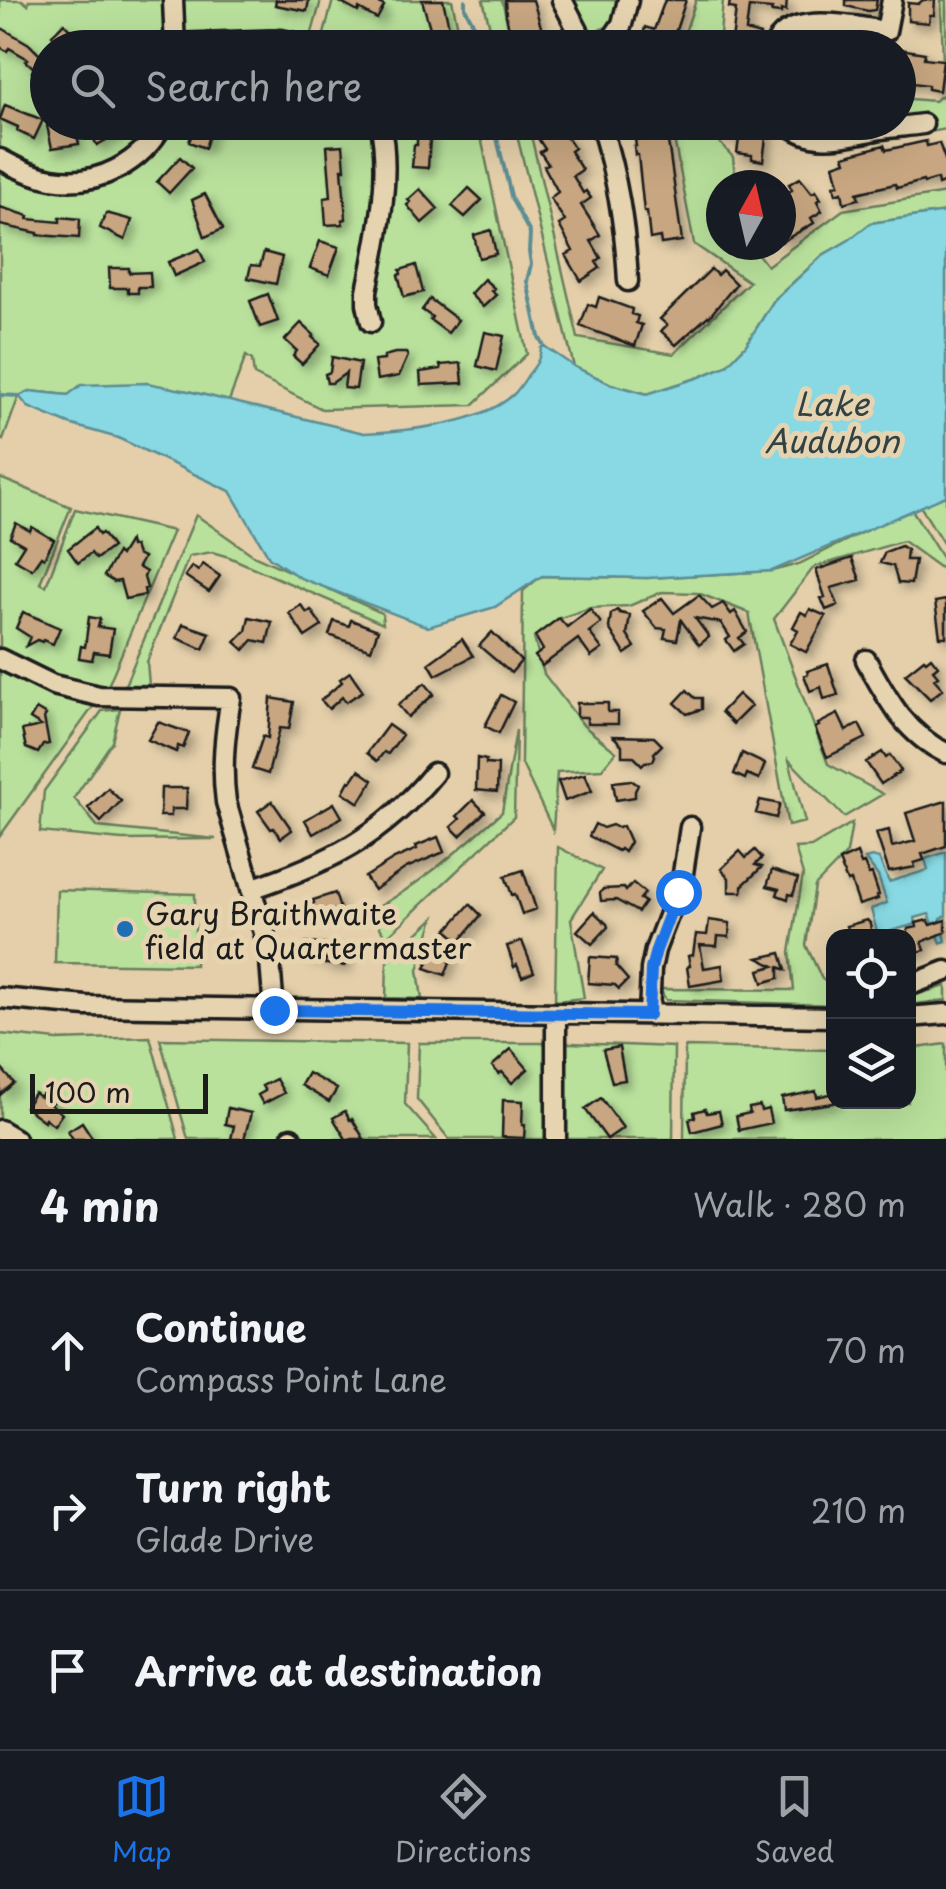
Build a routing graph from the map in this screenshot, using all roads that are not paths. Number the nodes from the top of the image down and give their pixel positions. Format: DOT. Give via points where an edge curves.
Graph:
graph roads {
  1 [pos="173,0"];
  2 [pos="562,0"];
  3 [pos="628,0"];
  4 [pos="892,0"];
  5 [pos="174,30"];
  6 [pos="578,30"];
  7 [pos="618,30"];
  8 [pos="789,30"];
  9 [pos="878,30"];
  10 [pos="886,30"];
  11 [pos="923,124"];
  12 [pos="916,125"];
  13 [pos="152,140"];
  14 [pos="382,140"];
  15 [pos="605,140"];
  16 [pos="0,159"];
  17 [pos="628,281"];
  18 [pos="370,322"];
  19 [pos="0,659"];
  20 [pos="866,660"];
  21 [pos="946,752"];
  22 [pos="434,774"];
  23 [pos="690,827"];
  24 [pos="251,889"];
  25 [pos="946,970"];
  26 [pos="916,983"];
  27 [pos="0,998"];
  28 [pos="274,1010"];
  29 [pos="556,1014"];
  30 [pos="946,1014"];
  31 [pos="649,1015"];
  32 [pos="916,1016"];
  33 [pos="826,1017"];
  34 [pos="0,1130"];
  35 [pos="15,1139"];
  36 [pos="556,1139"];
  1 -- 5 [label="street"];
  2 -- 6 [label="street"];
  3 -- 7 [label="street"];
  4 -- 10 [label="street"];
  8 -- 9 [label="street" via="812,22"];
  11 -- 12 [label="street"];
  13 -- 16 [label="street" via="133,160 87,180 51,180"];
  14 -- 18 [label="street" via="378,239 367,290"];
  15 -- 17 [label="street" via="621,200"];
  19 -- 24 [label="street" via="53,685 99,696 231,698 223,780"];
  20 -- 21 [label="street" via="909,728"];
  22 -- 24 [label="street" via="356,844"];
  23 -- 31 [label="street" via="682,880 651,969"];
  24 -- 28 [label="street" via="269,950"];
  25 -- 26 [label="street"];
  27 -- 28 [label="street"];
  28 -- 29 [label="street"];
  29 -- 31 [label="street"];
  29 -- 36 [label="street"];
  30 -- 32 [label="street"];
  31 -- 33 [label="street"];
  34 -- 35 [label="street"];
}
